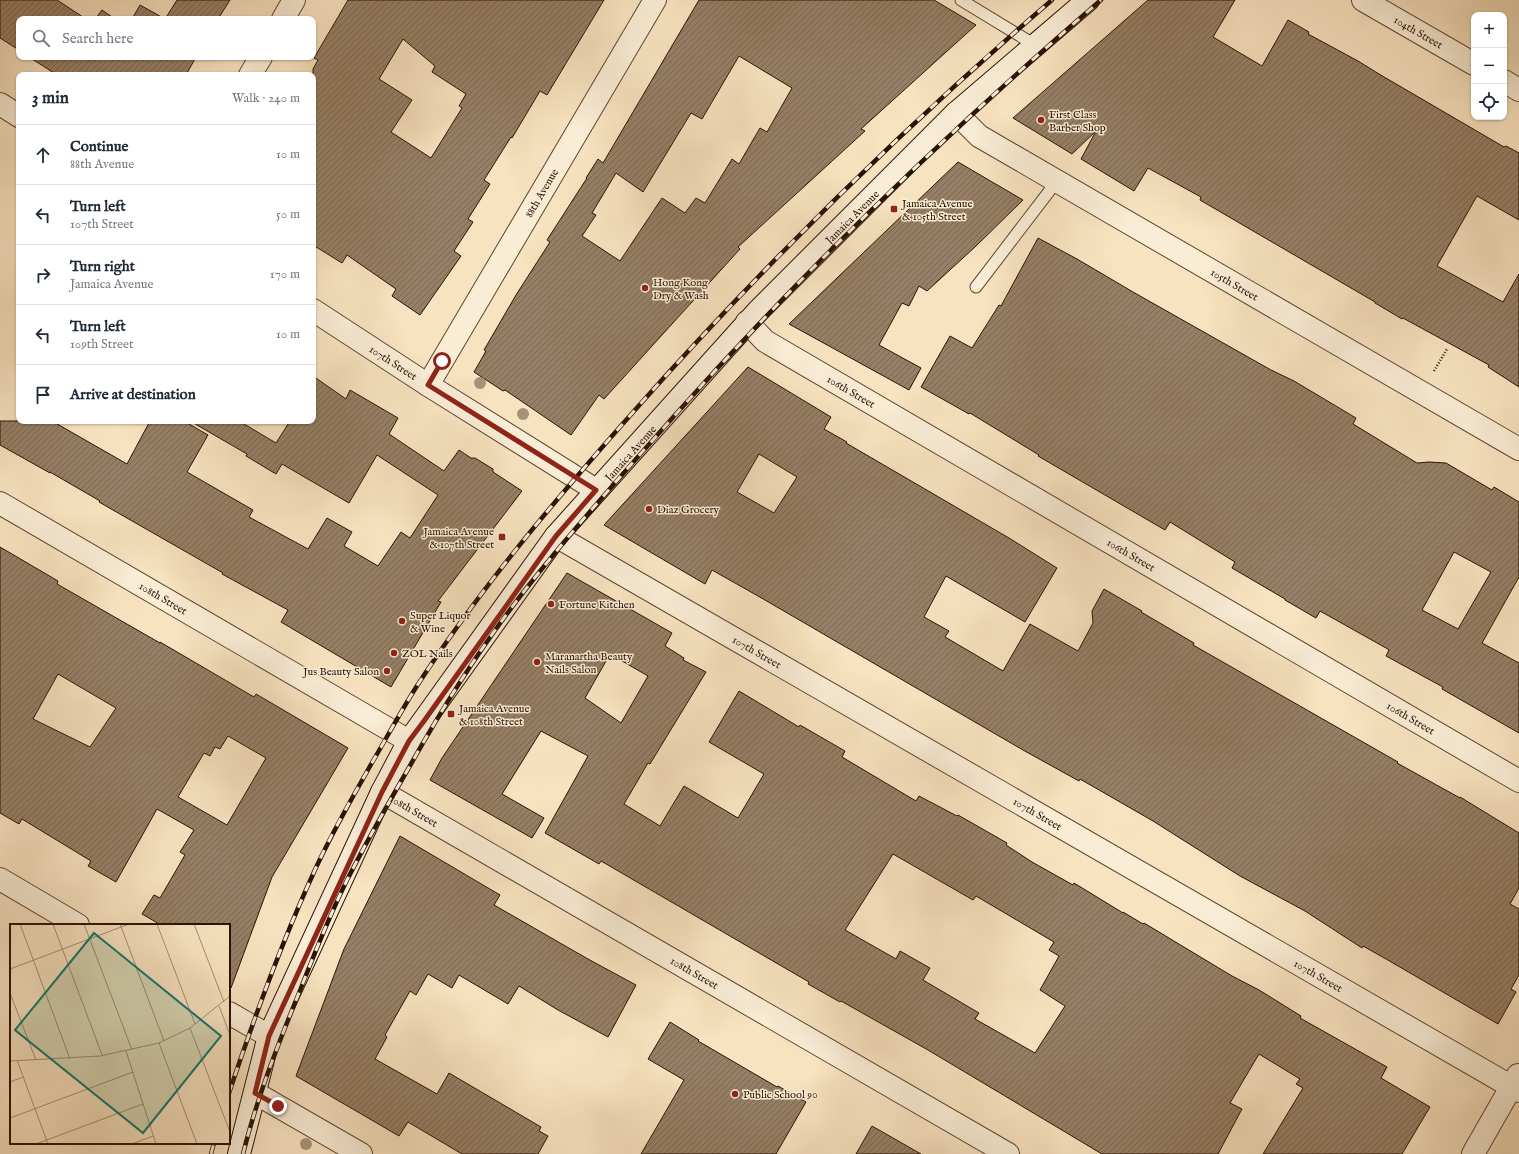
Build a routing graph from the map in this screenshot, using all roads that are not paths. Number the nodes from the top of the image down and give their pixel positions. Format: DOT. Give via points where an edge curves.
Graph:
graph roads {
  1 [pos="294,0"];
  2 [pos="655,0"];
  3 [pos="961,0"];
  4 [pos="1088,0"];
  5 [pos="1363,0"];
  6 [pos="285,16"];
  7 [pos="1034,45"];
  8 [pos="259,60"];
  9 [pos="1471,62"];
  10 [pos="252,72"];
  11 [pos="1507,84"];
  12 [pos="1519,90"];
  13 [pos="0,104"];
  14 [pos="956,113"];
  15 [pos="16,114"];
  16 [pos="1057,181"];
  17 [pos="976,288"];
  18 [pos="316,312"];
  19 [pos="747,322"];
  20 [pos="428,385"];
  21 [pos="1519,449"];
  22 [pos="596,490"];
  23 [pos="0,504"];
  24 [pos="556,536"];
  25 [pos="409,741"];
  26 [pos="1519,781"];
  27 [pos="382,792"];
  28 [pos="0,879"];
  29 [pos="76,924"];
  30 [pos="230,1014"];
  31 [pos="269,1036"];
  32 [pos="1517,1084"];
  33 [pos="255,1093"];
  34 [pos="239,1154"];
  35 [pos="361,1154"];
  36 [pos="1008,1154"];
  37 [pos="1473,1154"];
  1 -- 6 [label="street"];
  2 -- 20 [label="street, 88th Avenue"];
  3 -- 7 [label="lane"];
  4 -- 7 [label="street, Jamaica Avenue"];
  5 -- 9 [label="street, 104th Street"];
  7 -- 14 [label="street, Jamaica Avenue"];
  8 -- 10 [label="street"];
  11 -- 12 [label="street"];
  13 -- 15 [label="street"];
  14 -- 16 [label="street, 105th Street" via="979,136"];
  14 -- 19 [label="street, Jamaica Avenue"];
  16 -- 17 [label="lane"];
  16 -- 21 [label="street, 105th Street"];
  18 -- 20 [label="street, 107th Street"];
  19 -- 22 [label="street, Jamaica Avenue"];
  19 -- 26 [label="street, 106th Street" via="765,341"];
  20 -- 22 [label="street, 107th Street"];
  22 -- 24 [label="street, Jamaica Avenue"];
  23 -- 25 [label="street, 108th Street"];
  24 -- 25 [label="street, Jamaica Avenue"];
  24 -- 32 [label="street, 107th Street"];
  25 -- 27 [label="street, Jamaica Avenue"];
  27 -- 31 [label="street, Jamaica Avenue"];
  27 -- 36 [label="street, 108th Street"];
  28 -- 29 [label="street"];
  30 -- 31 [label="street"];
  31 -- 33 [label="street, Jamaica Avenue"];
  32 -- 37 [label="street"];
  33 -- 34 [label="street, Jamaica Avenue"];
  33 -- 35 [label="street"];
}
